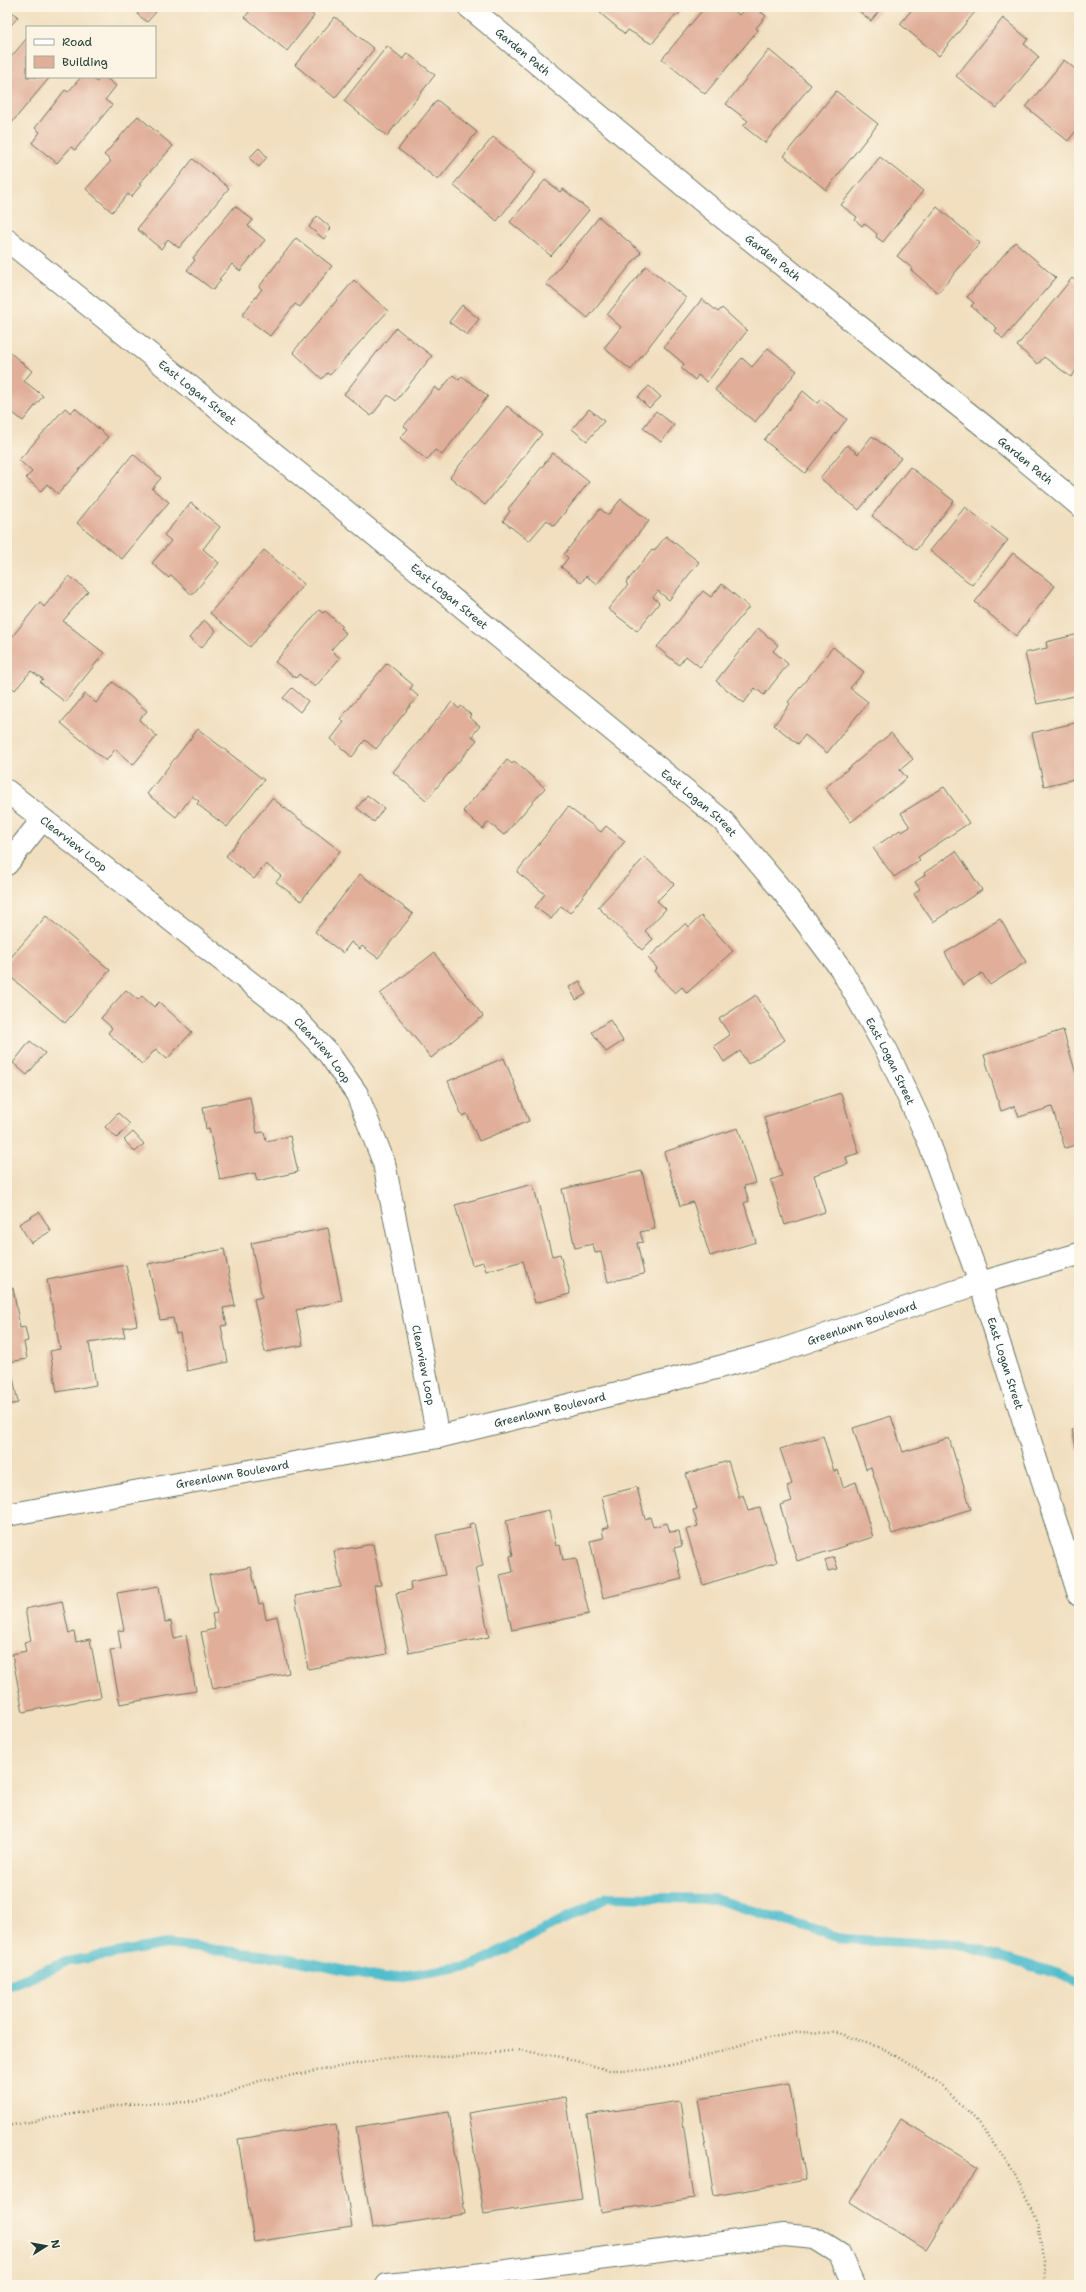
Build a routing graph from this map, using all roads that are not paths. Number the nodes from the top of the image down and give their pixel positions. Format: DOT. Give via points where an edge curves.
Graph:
graph roads {
  1 [pos="469,7"];
  2 [pos="7,240"];
  3 [pos="1079,505"];
  4 [pos="7,791"];
  5 [pos="42,820"];
  6 [pos="7,864"];
  7 [pos="1079,1254"];
  8 [pos="980,1283"];
  9 [pos="438,1437"];
  10 [pos="7,1515"];
  11 [pos="1079,1595"];
  12 [pos="436,2283"];
  13 [pos="387,2285"];
  14 [pos="852,2285"];
  1 -- 3 [label="street, Garden Path" via="712,209"];
  2 -- 8 [label="street, East Logan Street" via="337,504 723,821 784,893 841,969 887,1051 927,1137"];
  4 -- 5 [label="street, Clearview Loop"];
  5 -- 6 [label="street"];
  5 -- 9 [label="street, Clearview Loop" via="294,1017 329,1054 357,1094 384,1163"];
  7 -- 8 [label="street, Greenlawn Boulevard"];
  8 -- 9 [label="street, Greenlawn Boulevard" via="779,1351"];
  8 -- 11 [label="street, East Logan Street"];
  9 -- 10 [label="street, Greenlawn Boulevard"];
  12 -- 13 [label="street"];
  12 -- 14 [label="street" via="784,2234 814,2238 839,2253"];
}
